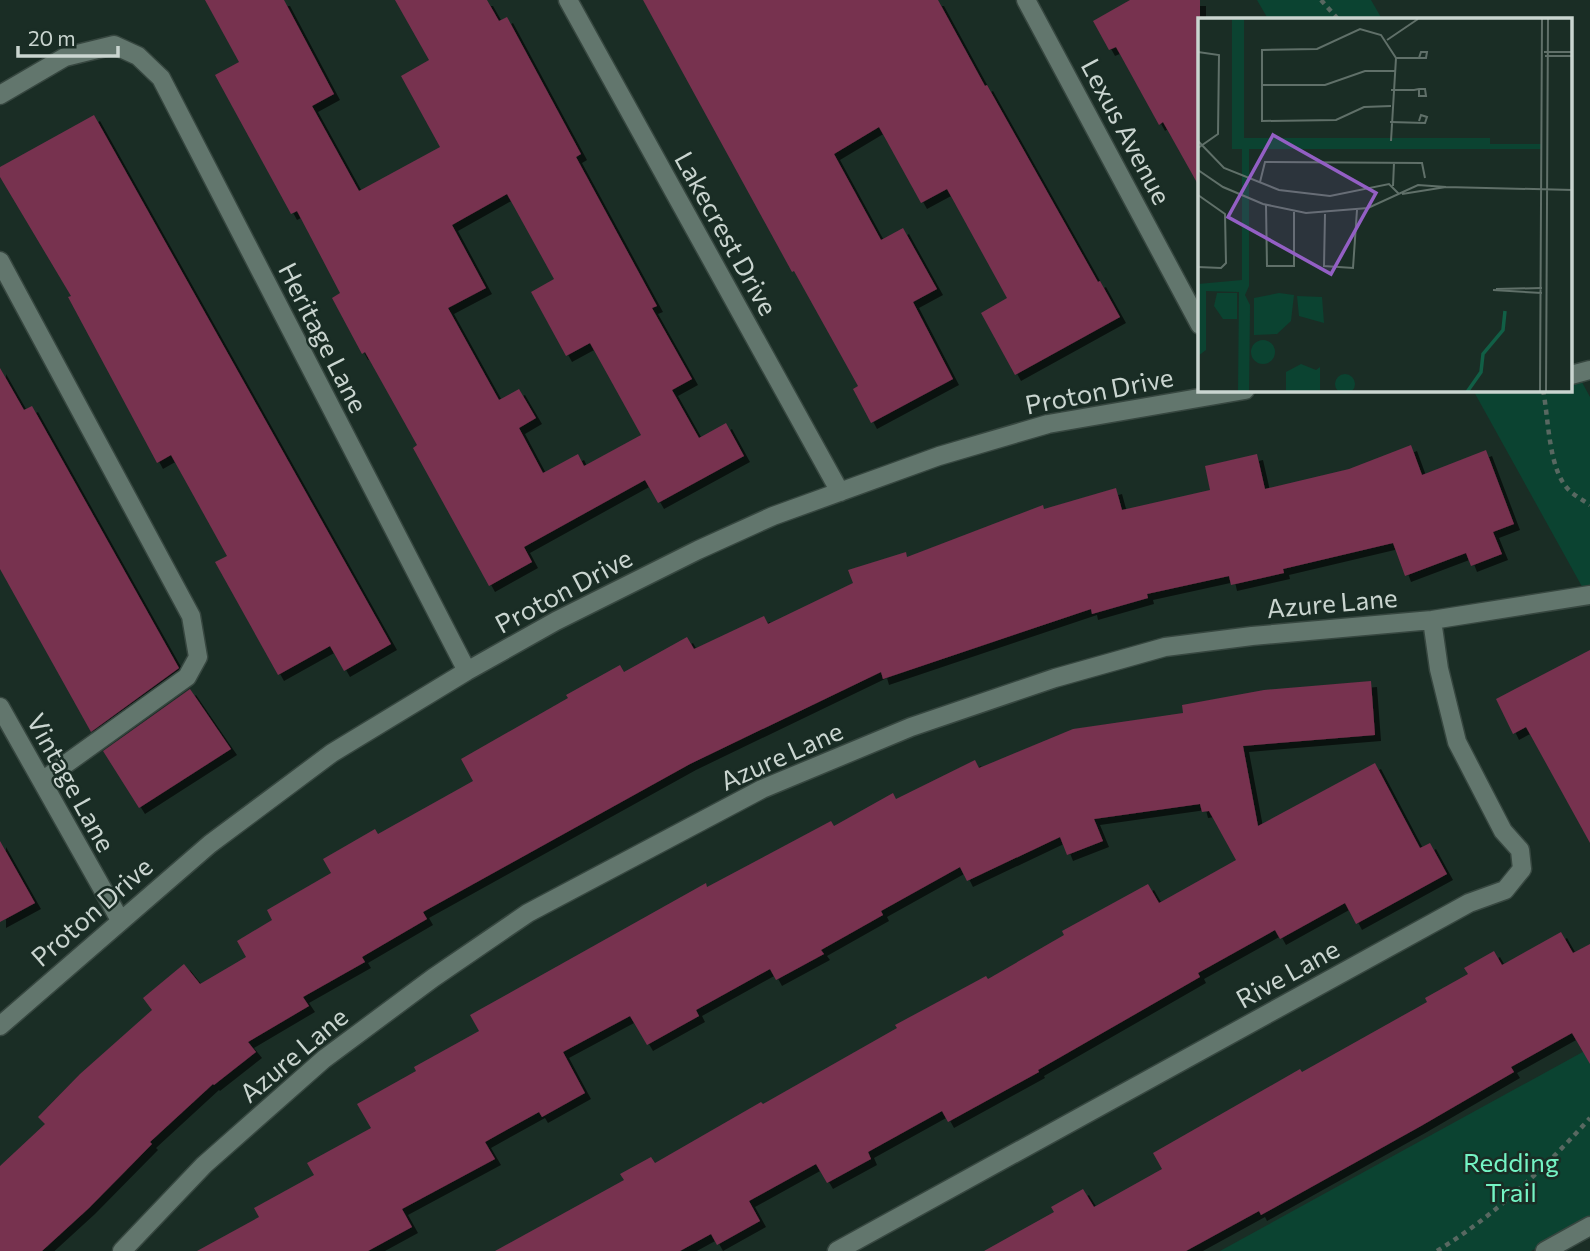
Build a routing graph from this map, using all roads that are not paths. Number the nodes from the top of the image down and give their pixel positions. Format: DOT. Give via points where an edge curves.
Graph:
graph roads {
  1 [pos="568,0"];
  2 [pos="1026,0"];
  3 [pos="0,94"];
  4 [pos="0,261"];
  5 [pos="1198,321"];
  6 [pos="1590,370"];
  7 [pos="1572,375"];
  8 [pos="1217,392"];
  9 [pos="840,492"];
  10 [pos="1590,595"];
  11 [pos="1432,620"];
  12 [pos="467,671"];
  13 [pos="0,707"];
  14 [pos="42,782"];
  15 [pos="120,920"];
  16 [pos="0,1026"];
  17 [pos="1590,1226"];
  18 [pos="122,1251"];
  19 [pos="837,1251"];
  20 [pos="1545,1251"];
  1 -- 9 [label="street, Lakecrest Drive"];
  2 -- 5 [label="street, Lexus Avenue"];
  3 -- 12 [label="street, Heritage Lane" via="65,57 114,45 138,56 160,78"];
  4 -- 14 [label="street" via="191,616 198,657 187,677"];
  6 -- 7 [label="street"];
  8 -- 9 [label="street, Proton Drive" via="1048,424"];
  9 -- 12 [label="street, Proton Drive" via="698,550"];
  10 -- 11 [label="street, Azure Lane"];
  11 -- 18 [label="street, Azure Lane" via="1166,648 1055,678 911,727 762,789 528,913 433,978 324,1059 204,1165"];
  11 -- 19 [label="street, Rive Lane" via="1457,742 1503,831 1520,850 1522,869 1505,890 1469,903"];
  12 -- 15 [label="street, Proton Drive" via="332,752 210,844"];
  13 -- 14 [label="street, Vintage Lane"];
  14 -- 15 [label="street, Vintage Lane"];
  15 -- 16 [label="street, Proton Drive"];
  17 -- 20 [label="street"];
}
